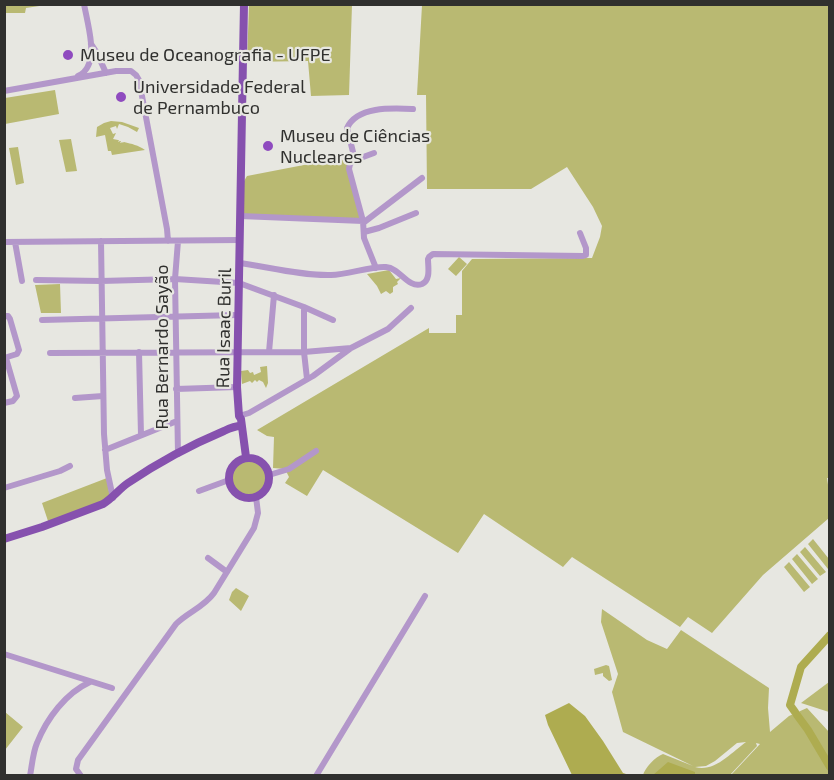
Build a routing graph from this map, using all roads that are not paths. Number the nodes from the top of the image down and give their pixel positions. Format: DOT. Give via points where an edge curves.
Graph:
graph roads {
  1 [pos="84,4"];
  2 [pos="244,4"];
  3 [pos="91,44"];
  4 [pos="106,73"];
  5 [pos="75,78"];
  6 [pos="4,91"];
  7 [pos="413,109"];
  8 [pos="374,153"];
  9 [pos="355,160"];
  10 [pos="422,178"];
  11 [pos="416,213"];
  12 [pos="240,216"];
  13 [pos="363,222"];
  14 [pos="364,232"];
  15 [pos="580,233"];
  16 [pos="240,240"];
  17 [pos="101,241"];
  18 [pos="168,241"];
  19 [pos="178,241"];
  20 [pos="4,242"];
  21 [pos="15,242"];
  22 [pos="240,263"];
  23 [pos="376,268"];
  24 [pos="175,279"];
  25 [pos="36,280"];
  26 [pos="22,281"];
  27 [pos="101,281"];
  28 [pos="239,283"];
  29 [pos="274,295"];
  30 [pos="304,307"];
  31 [pos="411,308"];
  32 [pos="176,315"];
  33 [pos="237,315"];
  34 [pos="7,316"];
  35 [pos="102,318"];
  36 [pos="42,320"];
  37 [pos="333,320"];
  38 [pos="351,348"];
  39 [pos="139,352"];
  40 [pos="176,352"];
  41 [pos="270,352"];
  42 [pos="304,352"];
  43 [pos="50,353"];
  44 [pos="102,353"];
  45 [pos="237,353"];
  46 [pos="5,358"];
  47 [pos="307,379"];
  48 [pos="237,387"];
  49 [pos="176,389"];
  50 [pos="103,396"];
  51 [pos="75,398"];
  52 [pos="4,403"];
  53 [pos="239,416"];
  54 [pos="177,421"];
  55 [pos="240,425"];
  56 [pos="225,431"];
  57 [pos="141,435"];
  58 [pos="239,437"];
  59 [pos="105,450"];
  60 [pos="316,451"];
  61 [pos="178,454"];
  62 [pos="243,459"];
  63 [pos="70,466"];
  64 [pos="269,475"];
  65 [pos="229,480"];
  66 [pos="4,488"];
  67 [pos="199,491"];
  68 [pos="255,497"];
  69 [pos="113,498"];
  70 [pos="4,539"];
  71 [pos="208,558"];
  72 [pos="227,572"];
  73 [pos="425,596"];
  74 [pos="4,654"];
  75 [pos="90,682"];
  76 [pos="112,688"];
  77 [pos="30,776"];
  78 [pos="81,776"];
  79 [pos="316,776"];
  1 -- 3 [label="street"];
  2 -- 12 [label="main road, Rua Isaac Buril"];
  3 -- 4 [label="street"];
  3 -- 5 [label="street" via="88,67"];
  4 -- 5 [label="street"];
  4 -- 18 [label="street" via="128,70 139,80"];
  5 -- 6 [label="street"];
  7 -- 9 [label="street" via="385,108 352,121 347,128"];
  8 -- 9 [label="street"];
  9 -- 13 [label="street" via="349,169"];
  10 -- 13 [label="street"];
  11 -- 14 [label="street"];
  12 -- 13 [label="street"];
  12 -- 16 [label="main road, Rua Isaac Buril"];
  13 -- 14 [label="street"];
  14 -- 23 [label="street"];
  15 -- 23 [label="street" via="587,251 583,256 431,255 428,278 419,285 390,268"];
  16 -- 19 [label="street"];
  16 -- 22 [label="main road, Rua Isaac Buril"];
  17 -- 18 [label="street"];
  17 -- 21 [label="street"];
  17 -- 27 [label="street"];
  18 -- 19 [label="street"];
  19 -- 24 [label="street, Rua Bernardo Sayão"];
  20 -- 21 [label="street"];
  21 -- 26 [label="street"];
  22 -- 23 [label="street" via="324,275"];
  22 -- 28 [label="main road, Rua Isaac Buril"];
  24 -- 27 [label="street"];
  24 -- 28 [label="street"];
  24 -- 32 [label="street, Rua Bernardo Sayão"];
  25 -- 27 [label="street"];
  27 -- 35 [label="street"];
  28 -- 29 [label="street"];
  28 -- 33 [label="main road, Rua Isaac Buril"];
  29 -- 30 [label="street"];
  29 -- 41 [label="street"];
  30 -- 37 [label="street"];
  30 -- 42 [label="street"];
  31 -- 38 [label="street" via="388,328"];
  32 -- 33 [label="street"];
  32 -- 35 [label="street"];
  32 -- 40 [label="street, Rua Bernardo Sayão"];
  33 -- 45 [label="main road, Rua Isaac Buril"];
  34 -- 46 [label="street" via="19,352"];
  35 -- 36 [label="street"];
  35 -- 44 [label="street"];
  38 -- 42 [label="street"];
  38 -- 47 [label="street"];
  39 -- 40 [label="street"];
  39 -- 44 [label="street"];
  39 -- 57 [label="street"];
  40 -- 45 [label="street"];
  40 -- 49 [label="street, Rua Bernardo Sayão"];
  41 -- 42 [label="street"];
  41 -- 45 [label="street"];
  42 -- 47 [label="street"];
  43 -- 44 [label="street"];
  44 -- 50 [label="street"];
  45 -- 48 [label="main road, Rua Isaac Buril"];
  46 -- 52 [label="street" via="17,396"];
  47 -- 53 [label="street"];
  48 -- 49 [label="street"];
  48 -- 53 [label="main road, Rua Isaac Buril"];
  49 -- 54 [label="street, Rua Bernardo Sayão"];
  50 -- 51 [label="street"];
  50 -- 59 [label="street"];
  53 -- 55 [label="main road, Rua Isaac Buril"];
  54 -- 57 [label="street"];
  54 -- 61 [label="street, Rua Bernardo Sayão"];
  55 -- 56 [label="main road"];
  55 -- 58 [label="main road, Rua Isaac Buril"];
  55 -- 62 [label="main road, Rua Isaac Buril"];
  56 -- 58 [label="main road"];
  56 -- 61 [label="main road"];
  57 -- 59 [label="street"];
  58 -- 62 [label="main road, Rua Isaac Buril"];
  59 -- 69 [label="street"];
  60 -- 64 [label="street" via="289,469"];
  61 -- 69 [label="main road" via="126,484"];
  62 -- 64 [label="main road" via="261,462"];
  62 -- 65 [label="main road" via="231,469"];
  63 -- 66 [label="street"];
  64 -- 68 [label="main road" via="267,487"];
  65 -- 67 [label="street"];
  65 -- 68 [label="main road" via="240,496"];
  68 -- 72 [label="street" via="258,513 254,528"];
  69 -- 70 [label="main road"];
  71 -- 72 [label="street"];
  72 -- 78 [label="street" via="207,602 176,624 85,750 76,764"];
  73 -- 79 [label="street"];
  74 -- 75 [label="street"];
  75 -- 76 [label="street"];
  75 -- 77 [label="street" via="62,703 48,723 37,744"];
}
